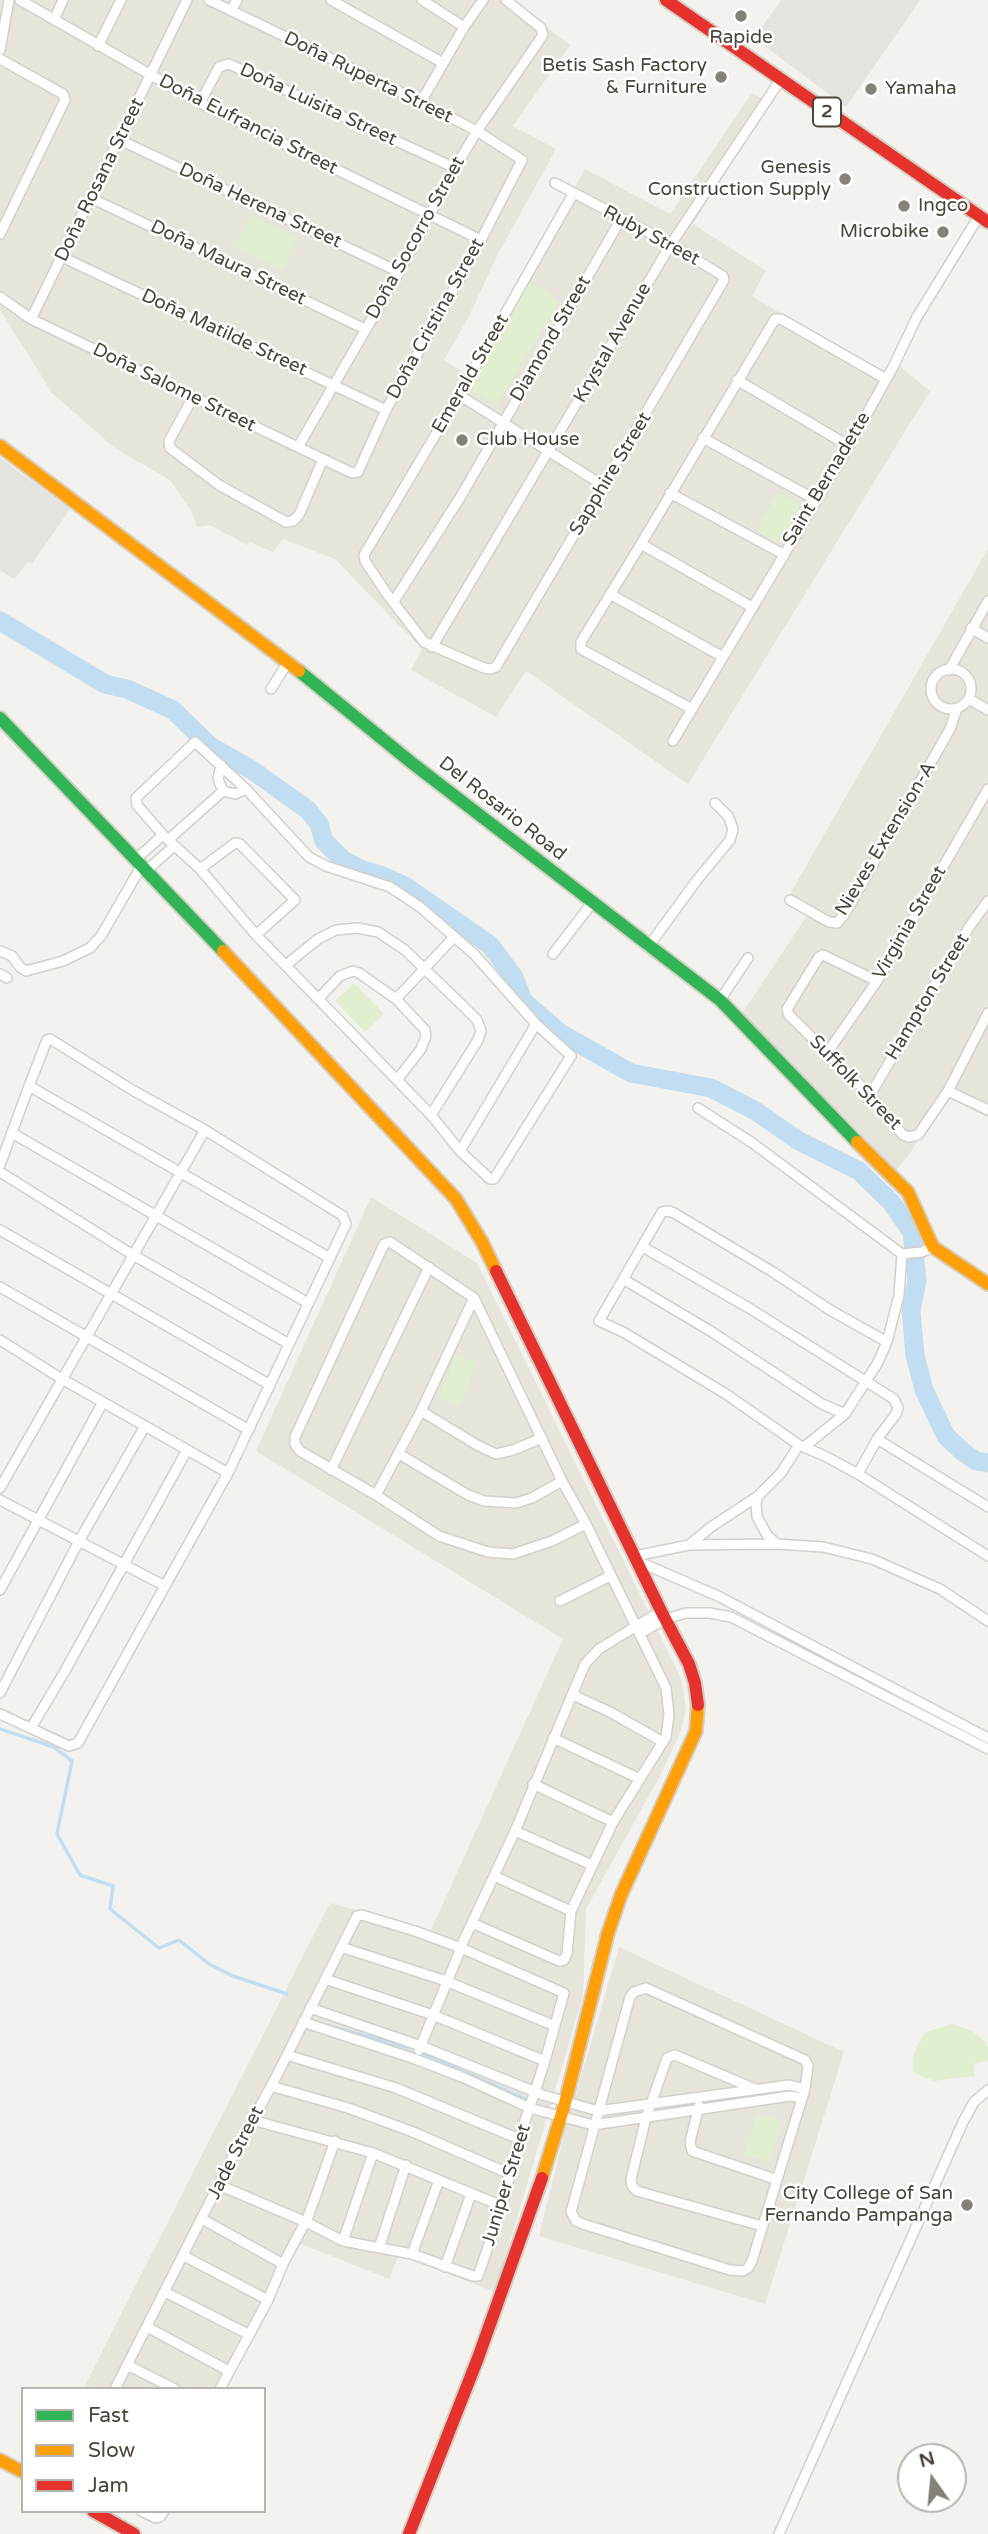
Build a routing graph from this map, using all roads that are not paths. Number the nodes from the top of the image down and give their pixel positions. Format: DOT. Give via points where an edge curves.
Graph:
graph roads {
  1 [pos="9,0"];
  2 [pos="20,0"];
  3 [pos="63,0"];
  4 [pos="121,0"];
  5 [pos="209,0"];
  6 [pos="237,0"];
  7 [pos="331,0"];
  8 [pos="422,0"];
  9 [pos="483,0"];
  10 [pos="506,0"];
  11 [pos="666,0"];
  12 [pos="186,1"];
  13 [pos="231,11"];
  14 [pos="54,20"];
  15 [pos="464,27"];
  16 [pos="98,46"];
  17 [pos="0,50"];
  18 [pos="0,59"];
  19 [pos="443,62"];
  20 [pos="151,75"];
  21 [pos="780,79"];
  22 [pos="421,102"];
  23 [pos="200,103"];
  24 [pos="477,131"];
  25 [pos="120,140"];
  26 [pos="522,162"];
  27 [pos="454,168"];
  28 [pos="555,183"];
  29 [pos="573,194"];
  30 [pos="90,198"];
  31 [pos="429,216"];
  32 [pos="621,219"];
  33 [pos="984,219"];
  34 [pos="0,234"];
  35 [pos="481,240"];
  36 [pos="671,244"];
  37 [pos="62,257"];
  38 [pos="399,272"];
  39 [pos="724,281"];
  40 [pos="0,297"];
  41 [pos="31,319"];
  42 [pos="365,329"];
  43 [pos="886,379"];
  44 [pos="737,380"];
  45 [pos="333,385"];
  46 [pos="459,395"];
  47 [pos="193,397"];
  48 [pos="386,410"];
  49 [pos="502,423"];
  50 [pos="703,438"];
  51 [pos="0,446"];
  52 [pos="849,446"];
  53 [pos="298,447"];
  54 [pos="550,451"];
  55 [pos="323,459"];
  56 [pos="352,473"];
  57 [pos="604,486"];
  58 [pos="670,493"];
  59 [pos="816,500"];
  60 [pos="641,544"];
  61 [pos="783,554"];
  62 [pos="610,594"];
  63 [pos="394,601"];
  64 [pos="988,601"];
  65 [pos="752,607"];
  66 [pos="971,628"];
  67 [pos="988,638"];
  68 [pos="432,647"];
  69 [pos="723,657"];
  70 [pos="288,662"];
  71 [pos="949,670"];
  72 [pos="271,689"];
  73 [pos="969,699"];
  74 [pos="957,708"];
  75 [pos="692,709"];
  76 [pos="988,710"];
  77 [pos="0,718"];
  78 [pos="673,741"];
  79 [pos="221,765"];
  80 [pos="246,789"];
  81 [pos="988,789"];
  82 [pos="223,791"];
  83 [pos="715,803"];
  84 [pos="169,840"];
  85 [pos="142,865"];
  86 [pos="200,869"];
  87 [pos="790,900"];
  88 [pos="988,901"];
  89 [pos="592,903"];
  90 [pos="256,934"];
  91 [pos="454,937"];
  92 [pos="648,947"];
  93 [pos="0,951"];
  94 [pos="553,954"];
  95 [pos="748,958"];
  96 [pos="286,965"];
  97 [pos="426,969"];
  98 [pos="877,981"];
  99 [pos="318,999"];
  100 [pos="396,999"];
  101 [pos="720,1000"];
  102 [pos="988,1013"];
  103 [pos="536,1024"];
  104 [pos="827,1053"];
  105 [pos="397,1080"];
  106 [pos="29,1086"];
  107 [pos="947,1091"];
  108 [pos="870,1095"];
  109 [pos="698,1108"];
  110 [pos="988,1110"];
  111 [pos="431,1115"];
  112 [pos="205,1130"];
  113 [pos="12,1133"];
  114 [pos="460,1152"];
  115 [pos="0,1166"];
  116 [pos="0,1172"];
  117 [pos="180,1174"];
  118 [pos="156,1215"];
  119 [pos="0,1230"];
  120 [pos="643,1247"];
  121 [pos="927,1249"];
  122 [pos="904,1254"];
  123 [pos="133,1255"];
  124 [pos="330,1258"];
  125 [pos="429,1267"];
  126 [pos="623,1279"];
  127 [pos="987,1281"];
  128 [pos="0,1287"];
  129 [pos="110,1295"];
  130 [pos="474,1298"];
  131 [pos="308,1303"];
  132 [pos="86,1337"];
  133 [pos="0,1340"];
  134 [pos="887,1342"];
  135 [pos="289,1344"];
  136 [pos="62,1379"];
  137 [pos="866,1381"];
  138 [pos="270,1385"];
  139 [pos="103,1402"];
  140 [pos="421,1411"];
  141 [pos="845,1414"];
  142 [pos="145,1426"];
  143 [pos="249,1430"];
  144 [pos="542,1438"];
  145 [pos="877,1439"];
  146 [pos="802,1446"];
  147 [pos="187,1450"];
  148 [pos="399,1454"];
  149 [pos="331,1470"];
  150 [pos="228,1473"];
  151 [pos="858,1474"];
  152 [pos="562,1481"];
  153 [pos="0,1488"];
  154 [pos="376,1495"];
  155 [pos="758,1496"];
  156 [pos="0,1500"];
  157 [pos="988,1507"];
  158 [pos="37,1520"];
  159 [pos="586,1524"];
  160 [pos="79,1541"];
  161 [pos="777,1544"];
  162 [pos="689,1545"];
  163 [pos="988,1556"];
  164 [pos="636,1558"];
  165 [pos="123,1564"];
  166 [pos="610,1576"];
  167 [pos="165,1586"];
  168 [pos="0,1590"];
  169 [pos="560,1601"];
  170 [pos="663,1615"];
  171 [pos="988,1620"];
  172 [pos="637,1630"];
  173 [pos="0,1693"];
  174 [pos="573,1695"];
  175 [pos="0,1714"];
  176 [pos="31,1728"];
  177 [pos="553,1738"];
  178 [pos="988,1738"];
  179 [pos="663,1742"];
  180 [pos="988,1749"];
  181 [pos="640,1779"];
  182 [pos="533,1784"];
  183 [pos="613,1822"];
  184 [pos="515,1831"];
  185 [pos="592,1865"];
  186 [pos="494,1876"];
  187 [pos="571,1911"];
  188 [pos="472,1923"];
  189 [pos="462,1945"];
  190 [pos="341,1947"];
  191 [pos="326,1979"];
  192 [pos="446,1981"];
  193 [pos="310,2008"];
  194 [pos="433,2015"];
  195 [pos="303,2022"];
  196 [pos="555,2026"];
  197 [pos="421,2046"];
  198 [pos="287,2055"];
  199 [pos="415,2059"];
  200 [pos="545,2062"];
  201 [pos="720,2074"];
  202 [pos="271,2087"];
  203 [pos="756,2090"];
  204 [pos="988,2090"];
  205 [pos="535,2092"];
  206 [pos="803,2093"];
  207 [pos="721,2095"];
  208 [pos="701,2098"];
  209 [pos="565,2103"];
  210 [pos="652,2104"];
  211 [pos="530,2108"];
  212 [pos="698,2110"];
  213 [pos="598,2111"];
  214 [pos="561,2117"];
  215 [pos="646,2118"];
  216 [pos="252,2120"];
  217 [pos="593,2126"];
  218 [pos="519,2139"];
  219 [pos="335,2141"];
  220 [pos="373,2153"];
  221 [pos="406,2165"];
  222 [pos="510,2174"];
  223 [pos="775,2179"];
  224 [pos="439,2180"];
  225 [pos="219,2185"];
  226 [pos="471,2193"];
  227 [pos="502,2206"];
  228 [pos="202,2219"];
  229 [pos="306,2222"];
  230 [pos="762,2226"];
  231 [pos="343,2241"];
  232 [pos="379,2248"];
  233 [pos="412,2254"];
  234 [pos="184,2256"];
  235 [pos="283,2264"];
  236 [pos="445,2267"];
  237 [pos="165,2292"];
  238 [pos="268,2300"];
  239 [pos="147,2328"];
  240 [pos="248,2334"];
  241 [pos="127,2365"];
  242 [pos="229,2371"];
  243 [pos="117,2387"];
  244 [pos="171,2387"];
  245 [pos="221,2387"];
  246 [pos="0,2460"];
  247 [pos="21,2471"];
  248 [pos="97,2513"];
  249 [pos="145,2513"];
  250 [pos="163,2513"];
  251 [pos="134,2534"];
  252 [pos="408,2534"];
  253 [pos="779,2534"];
  1 -- 17 [label="street"];
  2 -- 14 [label="street, Doña Eufrancia Street"];
  3 -- 14 [label="street"];
  4 -- 16 [label="street"];
  5 -- 13 [label="street, Doña Ruperta Street"];
  6 -- 13 [label="street"];
  7 -- 19 [label="street"];
  8 -- 15 [label="street"];
  9 -- 15 [label="street"];
  10 -- 24 [label="street, Doña Socorro Street" via="541,28 543,35"];
  11 -- 21 [label="main road, 2"];
  12 -- 20 [label="street, Doña Rosana Street"];
  13 -- 22 [label="street, Doña Ruperta Street"];
  14 -- 16 [label="street, Doña Eufrancia Street"];
  15 -- 19 [label="street"];
  16 -- 20 [label="street, Doña Eufrancia Street"];
  18 -- 34 [label="street" via="63,94 65,100"];
  19 -- 22 [label="street"];
  20 -- 23 [label="street, Doña Eufrancia Street"];
  20 -- 25 [label="street, Doña Rosana Street"];
  21 -- 33 [label="main road, 2"];
  21 -- 36 [label="street, Krystal Avenue"];
  22 -- 24 [label="street, Doña Ruperta Street"];
  23 -- 27 [label="street, Doña Luisita Street" via="219,66 229,64"];
  23 -- 31 [label="street, Doña Eufrancia Street"];
  24 -- 26 [label="street, Doña Ruperta Street"];
  24 -- 27 [label="street, Doña Socorro Street"];
  25 -- 30 [label="street, Doña Rosana Street"];
  25 -- 38 [label="street, Doña Herena Street"];
  26 -- 35 [label="street, Doña Cristina Street"];
  27 -- 31 [label="street, Doña Socorro Street"];
  28 -- 29 [label="street, Ruby Street"];
  29 -- 32 [label="street, Ruby Street"];
  29 -- 46 [label="street, Emerald Street"];
  30 -- 37 [label="street, Doña Rosana Street"];
  30 -- 42 [label="street, Doña Maura Street"];
  31 -- 35 [label="street, Doña Eufrancia Street"];
  31 -- 38 [label="street, Doña Socorro Street"];
  32 -- 36 [label="street, Ruby Street"];
  32 -- 49 [label="street, Diamond Street"];
  33 -- 43 [label="street, Saint Bernadette" via="917,317"];
  35 -- 48 [label="street, Doña Cristina Street"];
  36 -- 39 [label="street, Ruby Street" via="723,276"];
  36 -- 54 [label="street, Krystal Avenue"];
  37 -- 41 [label="street, Doña Rosana Street"];
  37 -- 45 [label="street, Doña Matilde Street"];
  38 -- 42 [label="street, Doña Socorro Street"];
  39 -- 57 [label="street, Sapphire Street"];
  40 -- 41 [label="street, Doña Salome Street"];
  41 -- 47 [label="street, Doña Salome Street"];
  42 -- 45 [label="street, Doña Socorro Street"];
  43 -- 44 [label="street" via="775,319"];
  43 -- 52 [label="street, Saint Bernadette"];
  44 -- 50 [label="street"];
  44 -- 52 [label="street"];
  45 -- 48 [label="street, Doña Matilde Street"];
  45 -- 53 [label="street, Doña Socorro Street"];
  46 -- 49 [label="street"];
  46 -- 63 [label="street, Emerald Street" via="365,551 365,561"];
  47 -- 53 [label="street, Doña Salome Street"];
  47 -- 55 [label="street" via="169,441 170,448 219,485 286,522 299,515"];
  48 -- 56 [label="street, Doña Cristina Street" via="358,472"];
  49 -- 54 [label="street"];
  49 -- 63 [label="street, Diamond Street"];
  50 -- 58 [label="street"];
  50 -- 59 [label="street"];
  51 -- 70 [label="main road, Del Rosario Road"];
  52 -- 59 [label="street, Saint Bernadette"];
  53 -- 55 [label="street, Doña Salome Street"];
  54 -- 57 [label="street"];
  54 -- 68 [label="street, Krystal Avenue"];
  55 -- 56 [label="street, Doña Salome Street"];
  57 -- 68 [label="street, Sapphire Street" via="496,667 484,668"];
  58 -- 60 [label="street"];
  58 -- 61 [label="street"];
  59 -- 61 [label="street, Saint Bernadette"];
  60 -- 62 [label="street"];
  60 -- 65 [label="street"];
  61 -- 65 [label="street, Saint Bernadette"];
  62 -- 69 [label="street"];
  62 -- 75 [label="street" via="580,642 581,649"];
  63 -- 68 [label="street"];
  64 -- 66 [label="street"];
  65 -- 69 [label="street, Saint Bernadette"];
  66 -- 67 [label="street"];
  66 -- 71 [label="street"];
  69 -- 75 [label="street, Saint Bernadette"];
  70 -- 72 [label="street"];
  70 -- 89 [label="main road, Del Rosario Road"];
  71 -- 73 [label="street" via="966,676 971,687"];
  71 -- 74 [label="street" via="937,675 932,693 939,704"];
  73 -- 74 [label="street"];
  73 -- 76 [label="street"];
  74 -- 87 [label="street, Nieves Extension-A" via="950,729 844,915 837,923 829,922"];
  75 -- 78 [label="street, Saint Bernadette"];
  77 -- 85 [label="main road"];
  79 -- 80 [label="street"];
  79 -- 82 [label="street" via="218,779"];
  79 -- 84 [label="street" via="195,742 136,798 137,805"];
  80 -- 82 [label="street" via="235,794"];
  80 -- 91 [label="street" via="309,857 390,887"];
  81 -- 98 [label="street, Virginia Street"];
  82 -- 84 [label="street"];
  83 -- 92 [label="street" via="733,829 730,840"];
  84 -- 85 [label="street"];
  84 -- 85 [label="street"];
  84 -- 86 [label="street"];
  85 -- 93 [label="street" via="90,948 26,971"];
  85 -- 164 [label="main road" via="456,1199 482,1242"];
  86 -- 90 [label="street"];
  86 -- 90 [label="street" via="240,844 293,898 295,903"];
  88 -- 108 [label="street, Hampton Street"];
  89 -- 92 [label="main road, Del Rosario Road"];
  89 -- 94 [label="street"];
  90 -- 96 [label="street"];
  91 -- 97 [label="street"];
  91 -- 103 [label="street"];
  92 -- 101 [label="main road, Del Rosario Road"];
  95 -- 101 [label="street"];
  96 -- 97 [label="street" via="318,939 336,930 357,928 391,939"];
  96 -- 99 [label="street"];
  97 -- 100 [label="street"];
  97 -- 111 [label="street" via="477,1020 481,1031"];
  98 -- 104 [label="street, Virginia Street"];
  98 -- 104 [label="street, Suffolk Street" via="831,958 819,957 787,1009"];
  99 -- 100 [label="street" via="340,976 353,971"];
  99 -- 105 [label="street"];
  100 -- 105 [label="street" via="425,1030 426,1037"];
  101 -- 121 [label="main road, Del Rosario Road" via="908,1192"];
  102 -- 107 [label="street, Suffolk Street"];
  103 -- 114 [label="street"];
  103 -- 114 [label="street" via="572,1056 498,1176 490,1179"];
  104 -- 108 [label="street, Suffolk Street"];
  105 -- 111 [label="street"];
  106 -- 112 [label="street" via="50,1039"];
  106 -- 113 [label="street"];
  106 -- 117 [label="street"];
  107 -- 108 [label="street, Suffolk Street" via="914,1137 903,1135"];
  107 -- 110 [label="street"];
  109 -- 122 [label="street"];
  111 -- 114 [label="street"];
  112 -- 117 [label="street"];
  112 -- 124 [label="street" via="343,1216 346,1224"];
  113 -- 115 [label="street"];
  113 -- 118 [label="street"];
  116 -- 123 [label="street"];
  117 -- 118 [label="street"];
  117 -- 124 [label="street"];
  118 -- 123 [label="street"];
  118 -- 131 [label="street"];
  119 -- 129 [label="street"];
  120 -- 126 [label="street"];
  120 -- 134 [label="street" via="659,1215 669,1211"];
  120 -- 137 [label="street"];
  121 -- 122 [label="street"];
  121 -- 127 [label="main road"];
  122 -- 134 [label="street"];
  123 -- 129 [label="street"];
  123 -- 135 [label="street"];
  124 -- 131 [label="street"];
  125 -- 130 [label="street"];
  125 -- 149 [label="street"];
  125 -- 149 [label="street" via="396,1244 384,1244 295,1437 300,1451"];
  126 -- 141 [label="street"];
  126 -- 146 [label="street" via="599,1321 726,1394"];
  128 -- 132 [label="street"];
  129 -- 132 [label="street"];
  129 -- 138 [label="street"];
  130 -- 140 [label="street"];
  130 -- 144 [label="street"];
  131 -- 135 [label="street"];
  132 -- 136 [label="street"];
  132 -- 143 [label="street"];
  133 -- 136 [label="street"];
  134 -- 137 [label="street"];
  135 -- 138 [label="street"];
  136 -- 139 [label="street"];
  136 -- 153 [label="street"];
  137 -- 141 [label="street"];
  137 -- 145 [label="street" via="894,1399 898,1408"];
  138 -- 143 [label="street"];
  139 -- 142 [label="street"];
  139 -- 158 [label="street"];
  140 -- 144 [label="street" via="496,1454"];
  140 -- 148 [label="street"];
  141 -- 146 [label="street"];
  142 -- 147 [label="street"];
  142 -- 160 [label="street"];
  143 -- 150 [label="street"];
  144 -- 152 [label="street"];
  145 -- 151 [label="street"];
  145 -- 157 [label="street"];
  146 -- 151 [label="street"];
  146 -- 155 [label="street"];
  147 -- 150 [label="street"];
  147 -- 165 [label="street"];
  148 -- 152 [label="street" via="484,1501 516,1503"];
  148 -- 154 [label="street"];
  149 -- 154 [label="street"];
  150 -- 167 [label="street"];
  151 -- 163 [label="street"];
  152 -- 159 [label="street"];
  154 -- 159 [label="street" via="439,1536 488,1552 513,1554"];
  155 -- 161 [label="street" via="757,1517"];
  155 -- 162 [label="street"];
  156 -- 158 [label="street"];
  158 -- 160 [label="street"];
  158 -- 168 [label="street"];
  159 -- 166 [label="street"];
  160 -- 165 [label="street"];
  160 -- 173 [label="street"];
  161 -- 162 [label="street"];
  161 -- 171 [label="street" via="823,1546 872,1559 940,1589"];
  162 -- 164 [label="street"];
  164 -- 170 [label="main road"];
  164 -- 178 [label="street" via="718,1596"];
  165 -- 167 [label="street"];
  165 -- 176 [label="street"];
  166 -- 169 [label="street"];
  166 -- 172 [label="street"];
  167 -- 176 [label="street" via="78,1743 69,1746"];
  170 -- 172 [label="street"];
  170 -- 180 [label="street" via="731,1617"];
  170 -- 209 [label="main road" via="695,1683 696,1731 621,1895"];
  172 -- 174 [label="street" via="593,1654"];
  172 -- 179 [label="street" via="666,1688 669,1714"];
  174 -- 177 [label="street"];
  174 -- 179 [label="street"];
  175 -- 176 [label="street"];
  177 -- 181 [label="street"];
  177 -- 182 [label="street"];
  179 -- 181 [label="street"];
  181 -- 183 [label="street"];
  182 -- 183 [label="street"];
  182 -- 184 [label="street"];
  183 -- 185 [label="street"];
  184 -- 185 [label="street"];
  184 -- 186 [label="street"];
  185 -- 187 [label="street"];
  186 -- 187 [label="street"];
  186 -- 188 [label="street"];
  187 -- 188 [label="street" via="567,1954 559,1961"];
  188 -- 189 [label="street"];
  189 -- 190 [label="street, Jade Street" via="357,1916"];
  189 -- 192 [label="street"];
  189 -- 196 [label="street, Juniper Street" via="564,1993"];
  190 -- 191 [label="street, Jade Street"];
  190 -- 192 [label="street"];
  191 -- 193 [label="street, Jade Street"];
  191 -- 194 [label="street"];
  192 -- 194 [label="street"];
  192 -- 196 [label="street"];
  193 -- 195 [label="street, Jade Street"];
  193 -- 197 [label="street"];
  194 -- 197 [label="street"];
  194 -- 200 [label="street"];
  195 -- 198 [label="street, Jade Street"];
  195 -- 199 [label="street"];
  196 -- 200 [label="street, Juniper Street"];
  197 -- 199 [label="street"];
  197 -- 205 [label="street"];
  198 -- 202 [label="street, Jade Street"];
  198 -- 218 [label="street" via="396,2088"];
  199 -- 211 [label="street"];
  200 -- 205 [label="street, Juniper Street"];
  201 -- 203 [label="street"];
  201 -- 207 [label="street"];
  201 -- 210 [label="street" via="675,2055 667,2058"];
  202 -- 216 [label="street, Jade Street"];
  202 -- 222 [label="street" via="413,2132"];
  203 -- 206 [label="street" via="789,2085"];
  203 -- 207 [label="street"];
  204 -- 253 [label="street" via="974,2102 963,2122"];
  205 -- 209 [label="street"];
  205 -- 211 [label="street, Juniper Street"];
  206 -- 212 [label="street"];
  206 -- 213 [label="street" via="808,2074 805,2060 646,1988 631,1997"];
  206 -- 223 [label="street"];
  207 -- 208 [label="street"];
  208 -- 210 [label="street"];
  208 -- 212 [label="street"];
  209 -- 213 [label="street"];
  209 -- 214 [label="main road"];
  210 -- 213 [label="street"];
  210 -- 215 [label="street"];
  211 -- 214 [label="street"];
  211 -- 218 [label="street, Juniper Street"];
  212 -- 215 [label="street"];
  212 -- 223 [label="street" via="692,2151"];
  213 -- 217 [label="street"];
  214 -- 217 [label="street"];
  214 -- 252 [label="main road" via="478,2358"];
  215 -- 217 [label="street"];
  215 -- 230 [label="street" via="631,2179 637,2191"];
  216 -- 219 [label="street"];
  216 -- 225 [label="street, Jade Street"];
  217 -- 230 [label="street" via="571,2204 576,2221 738,2272 748,2268"];
  218 -- 222 [label="street, Juniper Street"];
  219 -- 220 [label="street"];
  219 -- 229 [label="street"];
  220 -- 221 [label="street"];
  220 -- 231 [label="street"];
  221 -- 224 [label="street"];
  221 -- 232 [label="street"];
  222 -- 227 [label="street, Juniper Street"];
  223 -- 230 [label="street"];
  224 -- 226 [label="street"];
  224 -- 233 [label="street"];
  225 -- 228 [label="street, Jade Street"];
  225 -- 229 [label="street"];
  226 -- 227 [label="street"];
  226 -- 236 [label="street"];
  227 -- 236 [label="street, Juniper Street" via="478,2276"];
  228 -- 234 [label="street, Jade Street"];
  228 -- 235 [label="street"];
  229 -- 231 [label="street"];
  229 -- 235 [label="street"];
  231 -- 232 [label="street"];
  232 -- 233 [label="street"];
  233 -- 236 [label="street"];
  234 -- 237 [label="street, Jade Street"];
  234 -- 238 [label="street"];
  235 -- 238 [label="street"];
  237 -- 239 [label="street, Jade Street"];
  237 -- 240 [label="street"];
  238 -- 240 [label="street"];
  239 -- 241 [label="street, Jade Street"];
  239 -- 242 [label="street"];
  240 -- 242 [label="street"];
  241 -- 243 [label="street, Jade Street"];
  241 -- 244 [label="street"];
  242 -- 245 [label="street"];
  246 -- 247 [label="main road"];
  248 -- 251 [label="main road"];
  249 -- 250 [label="street" via="156,2518"];
}
